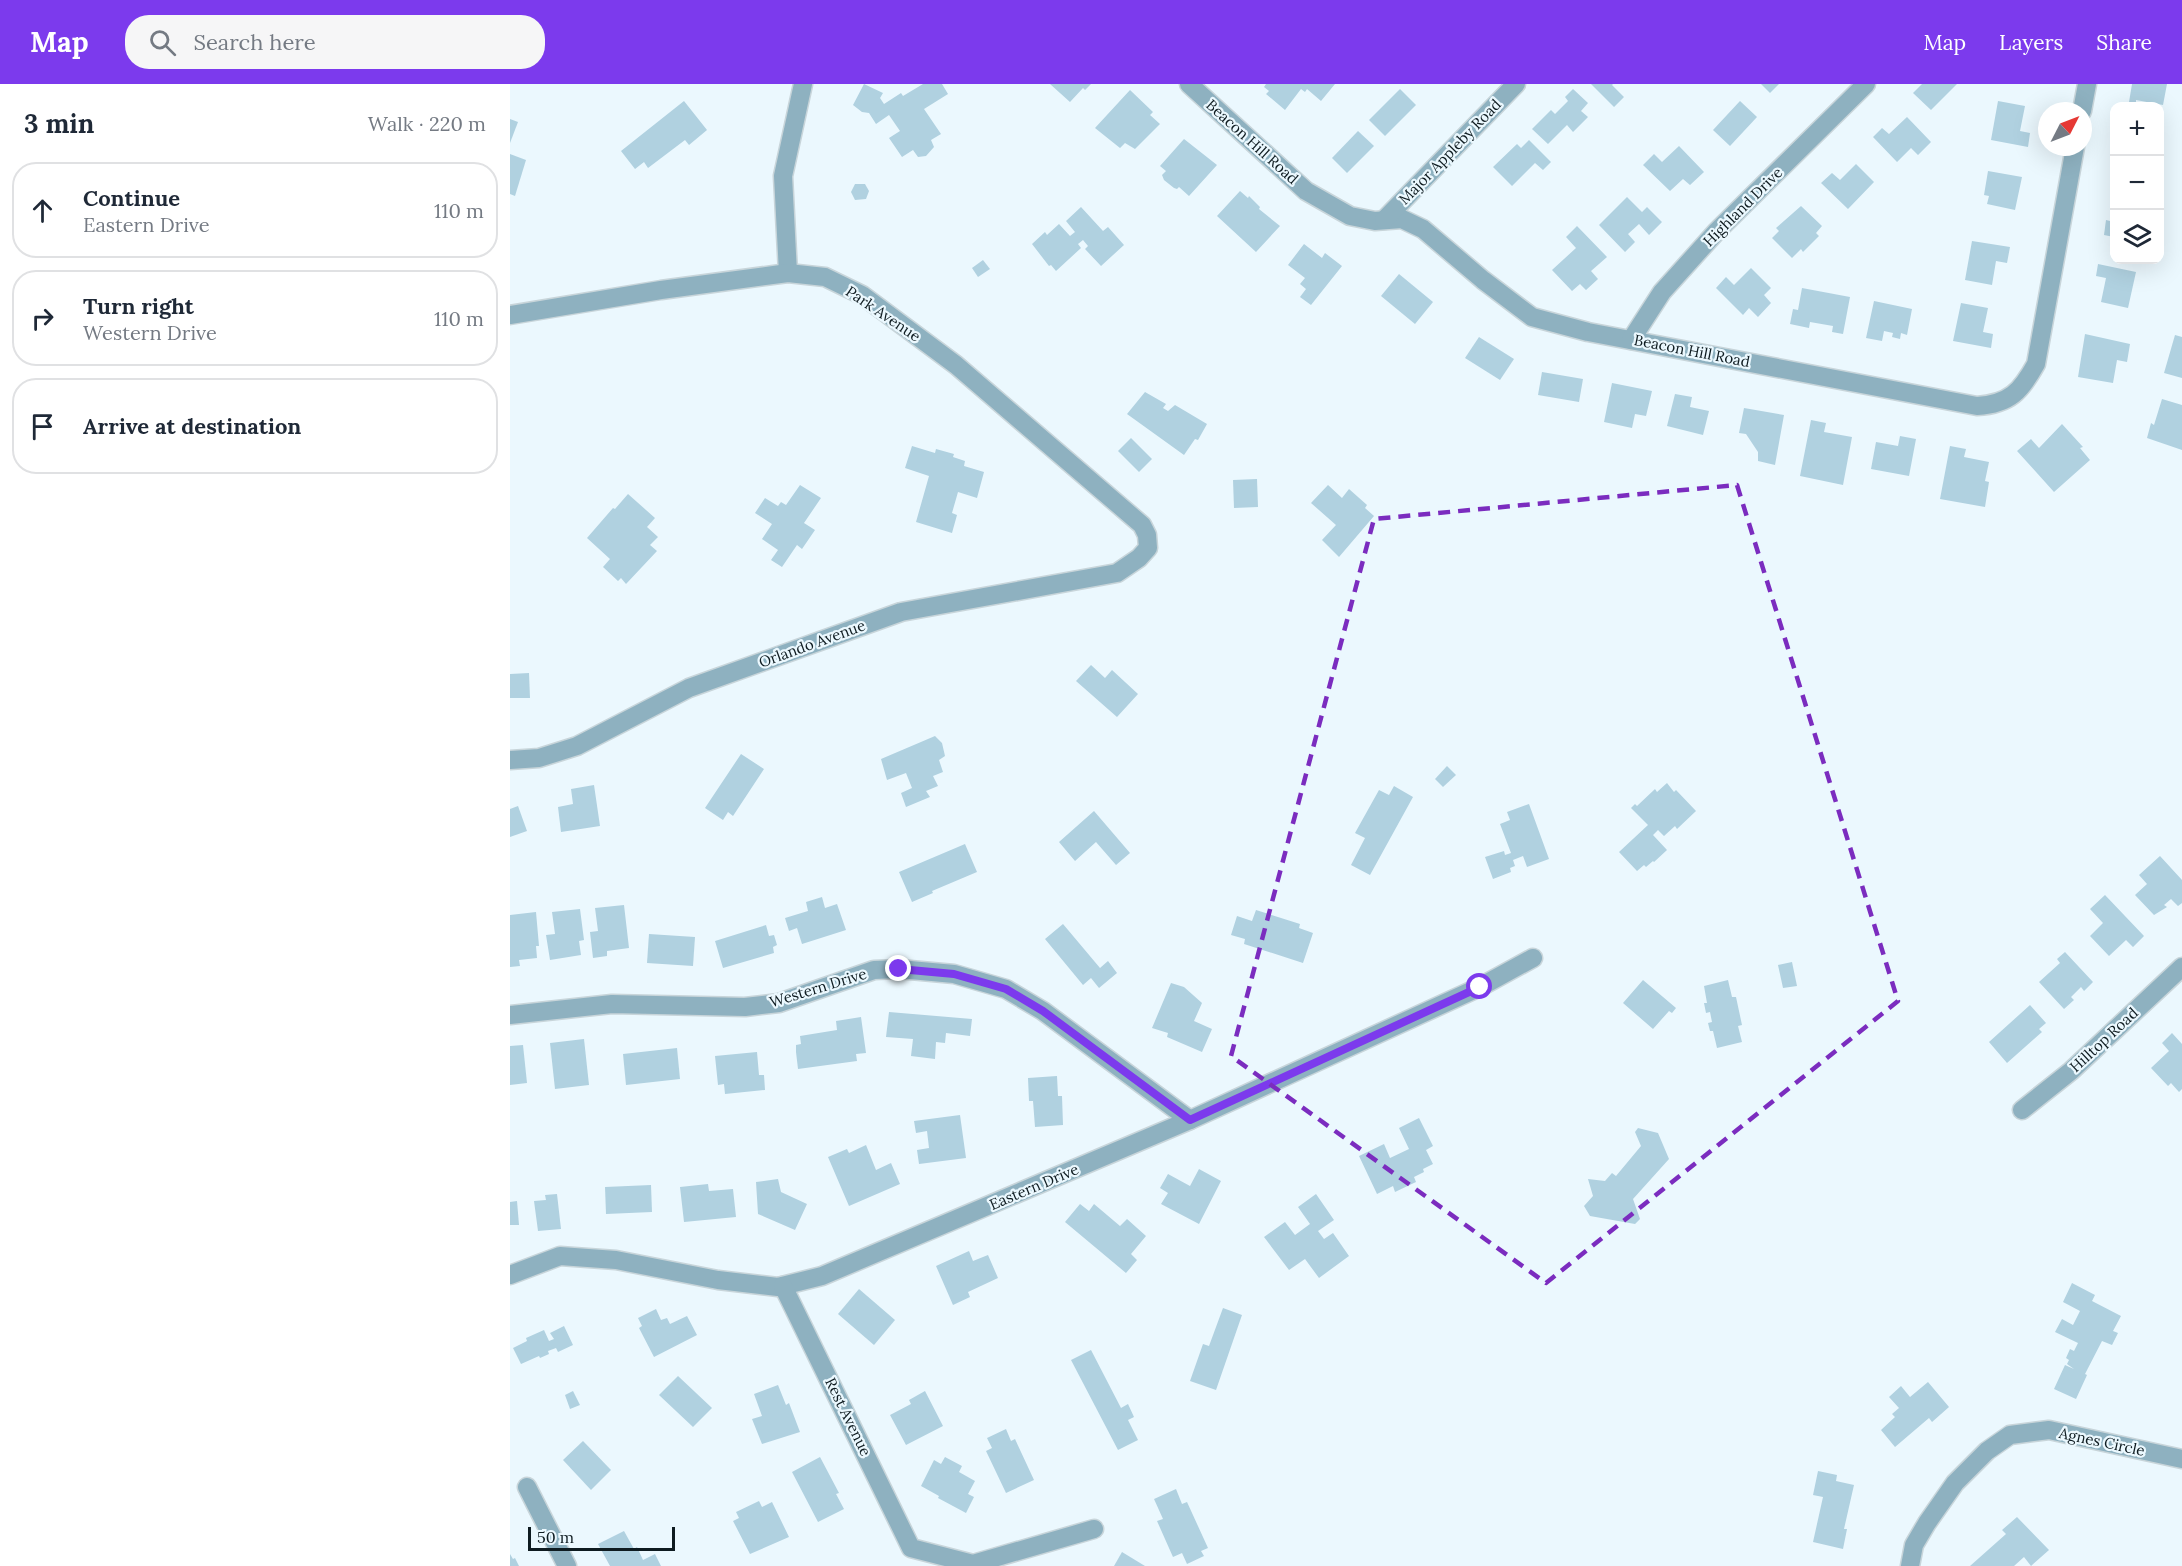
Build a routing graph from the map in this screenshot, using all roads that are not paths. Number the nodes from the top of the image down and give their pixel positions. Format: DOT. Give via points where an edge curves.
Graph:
graph roads {
  1 [pos="803,84"];
  2 [pos="1189,84"];
  3 [pos="1516,84"];
  4 [pos="1866,84"];
  5 [pos="2087,84"];
  6 [pos="2084,102"];
  7 [pos="2073,156"];
  8 [pos="1384,220"];
  9 [pos="788,273"];
  10 [pos="510,315"];
  11 [pos="1631,340"];
  12 [pos="1128,568"];
  13 [pos="510,760"];
  14 [pos="1533,958"];
  15 [pos="2182,967"];
  16 [pos="510,1015"];
  17 [pos="2022,1110"];
  18 [pos="1190,1120"];
  19 [pos="510,1275"];
  20 [pos="783,1286"];
  21 [pos="2182,1459"];
  22 [pos="527,1487"];
  23 [pos="1094,1529"];
  24 [pos="567,1566"];
  25 [pos="1910,1566"];
  1 -- 9 [label="street" via="783,176"];
  2 -- 8 [label="street, Beacon Hill Road" via="1306,191 1350,216"];
  3 -- 8 [label="street, Major Appleby Road"];
  4 -- 11 [label="street, Highland Drive" via="1716,232 1662,292"];
  5 -- 6 [label="street"];
  7 -- 11 [label="street, Beacon Hill Road" via="2036,364 2015,394 1996,405 1977,406"];
  8 -- 11 [label="street, Beacon Hill Road" via="1402,219 1423,229 1532,317"];
  9 -- 10 [label="street, Park Avenue"];
  9 -- 12 [label="street, Park Avenue" via="825,277 862,295 956,365 1142,525 1148,548"];
  12 -- 13 [label="street, Orlando Avenue" via="901,612 689,688 577,746 539,758"];
  14 -- 18 [label="street, Eastern Drive" via="1480,987"];
  15 -- 17 [label="street, Hilltop Road" via="2071,1071"];
  16 -- 18 [label="street, Western Drive" via="612,1004 779,1004 874,970 954,974 1006,989 1043,1011"];
  18 -- 20 [label="street, Eastern Drive" via="822,1276"];
  19 -- 20 [label="street, Eastern Drive" via="560,1256 616,1260 717,1280"];
  20 -- 23 [label="street, Rest Avenue" via="911,1548 973,1564"];
  21 -- 25 [label="street, Agnes Circle" via="2049,1430 2010,1436 1987,1451 1956,1483 1914,1545"];
  22 -- 24 [label="street"];
}
